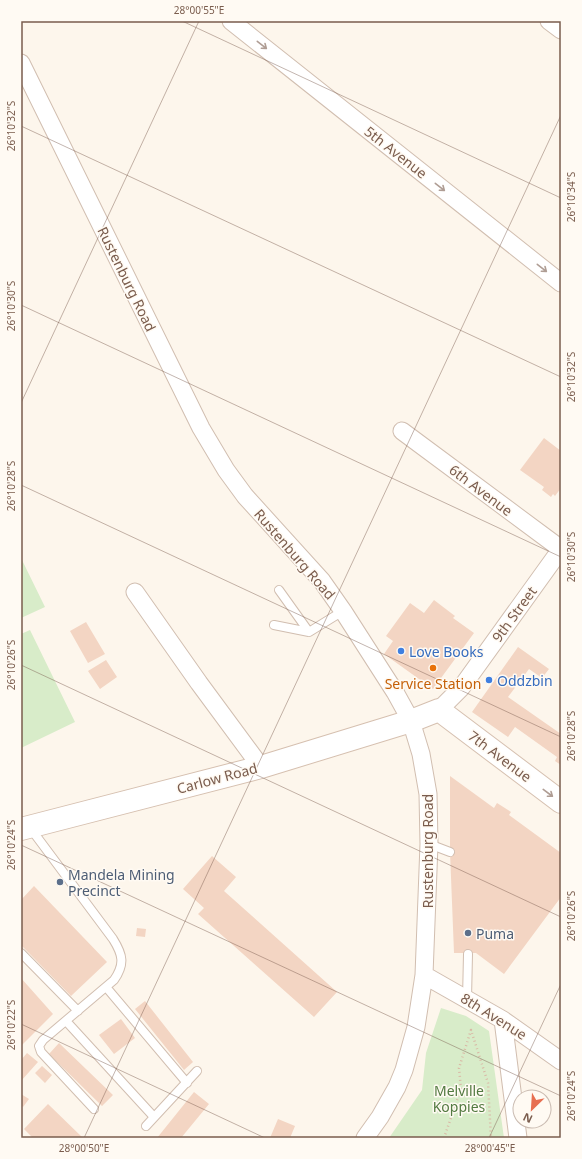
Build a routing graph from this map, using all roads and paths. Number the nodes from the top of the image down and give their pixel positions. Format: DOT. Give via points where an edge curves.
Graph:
graph roads {
  1 [pos="231,21"];
  2 [pos="549,21"];
  3 [pos="561,30"];
  4 [pos="21,63"];
  5 [pos="561,283"];
  6 [pos="402,431"];
  7 [pos="561,549"];
  8 [pos="279,590"];
  9 [pos="135,592"];
  10 [pos="343,611"];
  11 [pos="274,625"];
  12 [pos="309,632"];
  13 [pos="439,710"];
  14 [pos="411,721"];
  15 [pos="261,767"];
  16 [pos="561,802"];
  17 [pos="25,828"];
  18 [pos="429,844"];
  19 [pos="450,852"];
  20 [pos="21,953"];
  21 [pos="468,954"];
  22 [pos="424,975"];
  23 [pos="106,987"];
  24 [pos="467,999"];
  25 [pos="78,1011"];
  26 [pos="503,1020"];
  27 [pos="66,1021"];
  28 [pos="561,1062"];
  29 [pos="197,1071"];
  30 [pos="187,1083"];
  31 [pos="94,1109"];
  32 [pos="154,1117"];
  33 [pos="146,1126"];
  34 [pos="365,1138"];
  35 [pos="444,1138"];
  36 [pos="491,1138"];
  37 [pos="518,1138"];
  1 -- 5 [label="street, 5th Avenue, one-way"];
  2 -- 3 [label="street"];
  4 -- 10 [label="street, Rustenburg Road" via="200,428 246,496 322,581"];
  6 -- 7 [label="street, 6th Avenue"];
  7 -- 13 [label="street, 9th Street" via="460,688"];
  8 -- 12 [label="lane"];
  9 -- 15 [label="street"];
  10 -- 12 [label="lane"];
  10 -- 14 [label="street, Rustenburg Road"];
  11 -- 12 [label="lane"];
  13 -- 14 [label="street, 9th Street"];
  13 -- 16 [label="street, 7th Avenue, one-way"];
  14 -- 15 [label="street, Carlow Road"];
  14 -- 18 [label="street, Rustenburg Road" via="421,754 428,794"];
  15 -- 17 [label="street, Carlow Road"];
  17 -- 23 [label="lane" via="118,947 122,959 121,970"];
  18 -- 19 [label="lane"];
  18 -- 22 [label="street, Rustenburg Road"];
  20 -- 25 [label="lane"];
  21 -- 24 [label="lane"];
  22 -- 24 [label="street, 8th Avenue"];
  22 -- 34 [label="street, Rustenburg Road" via="416,1027 404,1070 380,1117"];
  23 -- 25 [label="lane"];
  23 -- 30 [label="lane"];
  24 -- 26 [label="street, 8th Avenue"];
  25 -- 27 [label="lane"];
  26 -- 28 [label="street, 8th Avenue"];
  26 -- 37 [label="street"];
  27 -- 31 [label="lane" via="43,1040 39,1046 40,1052"];
  27 -- 32 [label="lane"];
  29 -- 30 [label="lane"];
  30 -- 32 [label="lane"];
  32 -- 33 [label="lane"];
  35 -- 36 [label="path" via="461,1089 459,1068 471,1030 488,1083"];
}
